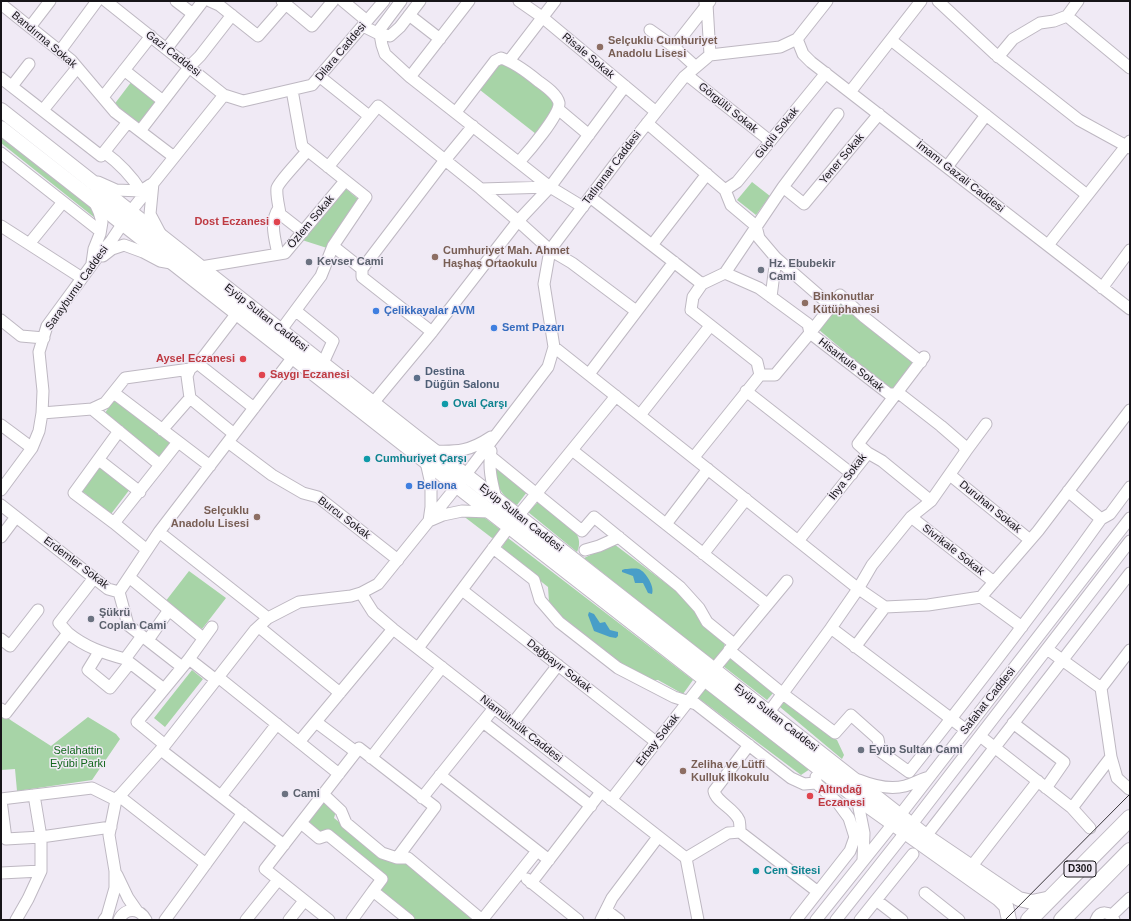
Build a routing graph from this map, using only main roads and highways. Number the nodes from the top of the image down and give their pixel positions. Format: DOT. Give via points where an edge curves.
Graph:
graph roads {
  1 [pos="1,110"];
  2 [pos="1,128"];
  3 [pos="430,456"];
  4 [pos="461,481"];
  5 [pos="513,521"];
  6 [pos="1130,818"];
  7 [pos="897,819"];
  8 [pos="908,828"];
  9 [pos="1130,851"];
  10 [pos="1052,898"];
  11 [pos="1006,917"];
  12 [pos="1029,920"];
  13 [pos="1062,920"];
  1 -- 3 [label="main road, Eyüp Sultan Caddesi" via="373,403"];
  2 -- 3 [label="main road, Eyüp Sultan Caddesi" via="293,357"];
  3 -- 4 [label="main road, Eyüp Sultan Caddesi"];
  4 -- 5 [label="main road, Eyüp Sultan Caddesi" via="490,512"];
  4 -- 5 [label="main road, Eyüp Sultan Caddesi" via="476,482 496,499"];
  5 -- 7 [label="main road, Eyüp Sultan Caddesi" via="577,562 851,777"];
  5 -- 7 [label="main road, Eyüp Sultan Caddesi" via="705,680 857,798"];
  6 -- 10 [label="highway, D300"];
  7 -- 8 [label="main road, Eyüp Sultan Caddesi"];
  8 -- 10 [label="main road, Eyüp Sultan Caddesi" via="926,836 1018,899 1032,902"];
  8 -- 11 [label="main road, Eyüp Sultan Caddesi" via="999,899 1006,906"];
  9 -- 13 [label="highway, D300"];
  10 -- 12 [label="highway, D300"];
}
